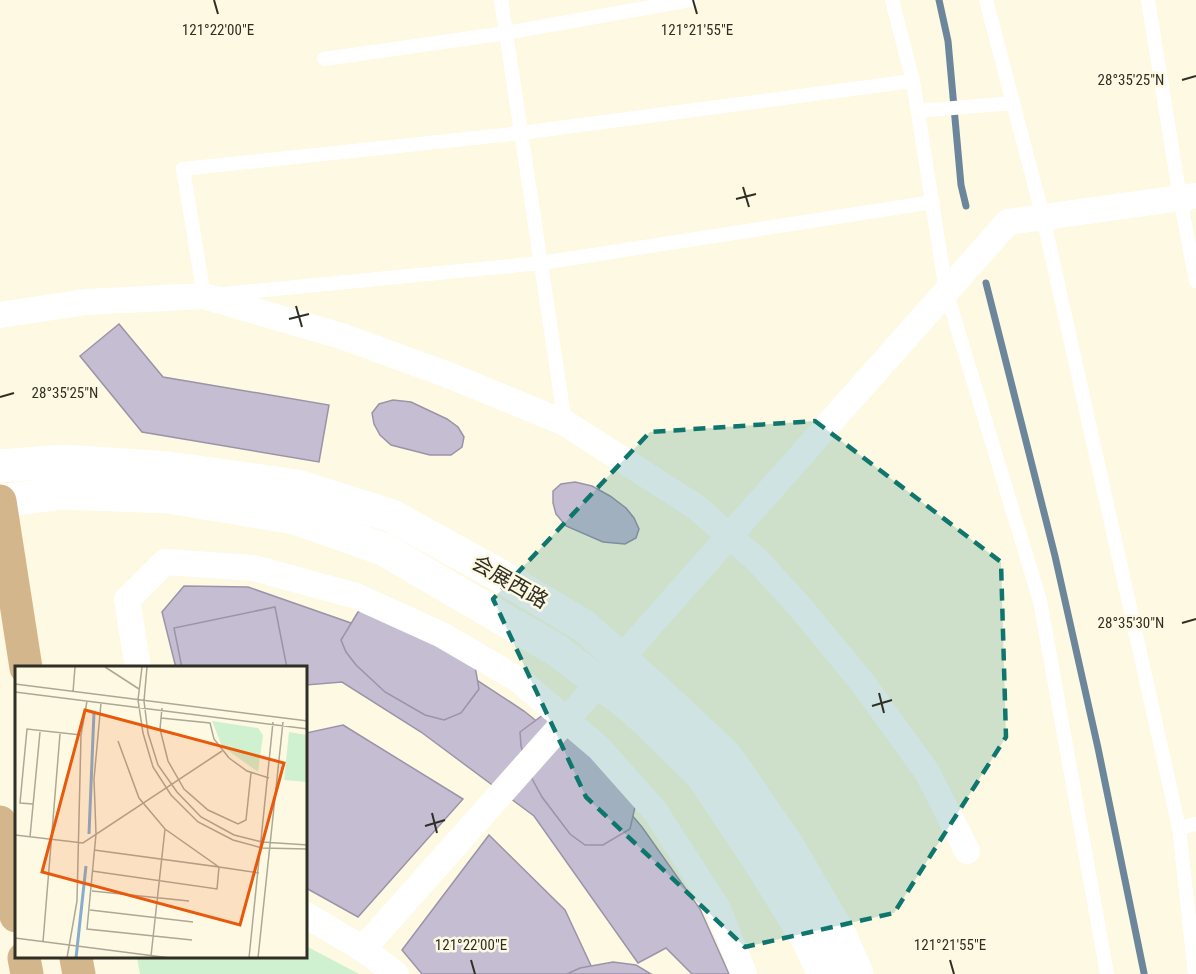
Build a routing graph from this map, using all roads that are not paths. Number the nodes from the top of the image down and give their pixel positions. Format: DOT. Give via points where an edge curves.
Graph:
graph roads {
  1 [pos="501,0"];
  2 [pos="690,0"];
  3 [pos="892,0"];
  4 [pos="986,0"];
  5 [pos="1148,0"];
  6 [pos="506,33"];
  7 [pos="324,59"];
  8 [pos="913,81"];
  9 [pos="1013,103"];
  10 [pos="918,111"];
  11 [pos="521,134"];
  12 [pos="1188,197"];
  13 [pos="933,202"];
  14 [pos="1043,217"];
  15 [pos="541,263"];
  16 [pos="1196,281"];
  17 [pos="946,291"];
  18 [pos="204,296"];
  19 [pos="0,315"];
  20 [pos="565,423"];
  21 [pos="0,466"];
  22 [pos="0,501"];
  23 [pos="729,536"];
  24 [pos="621,658"];
  25 [pos="26,666"];
  26 [pos="138,666"];
  27 [pos="599,682"];
  28 [pos="566,720"];
  29 [pos="0,822"];
  30 [pos="1196,824"];
  31 [pos="1179,828"];
  32 [pos="967,851"];
  33 [pos="15,910"];
  34 [pos="308,916"];
  35 [pos="363,948"];
  36 [pos="24,959"];
  37 [pos="76,959"];
  38 [pos="27,974"];
  39 [pos="79,974"];
  40 [pos="396,974"];
  41 [pos="744,974"];
  42 [pos="824,974"];
  43 [pos="857,974"];
  44 [pos="1107,974"];
  45 [pos="1194,974"];
  1 -- 6 [label="lane"];
  2 -- 6 [label="lane"];
  3 -- 8 [label="lane"];
  4 -- 9 [label="lane"];
  5 -- 12 [label="lane"];
  6 -- 7 [label="lane"];
  6 -- 11 [label="lane"];
  8 -- 10 [label="lane"];
  8 -- 11 [label="lane"];
  9 -- 10 [label="lane"];
  9 -- 14 [label="lane"];
  10 -- 13 [label="lane"];
  11 -- 15 [label="lane"];
  11 -- 18 [label="lane" via="183,170"];
  12 -- 14 [label="street"];
  12 -- 16 [label="lane"];
  13 -- 15 [label="lane"];
  13 -- 17 [label="lane"];
  14 -- 17 [label="street" via="1008,222"];
  14 -- 31 [label="lane"];
  15 -- 18 [label="lane"];
  15 -- 20 [label="lane"];
  17 -- 23 [label="street"];
  17 -- 44 [label="lane" via="1040,601"];
  18 -- 19 [label="street" via="86,302"];
  18 -- 20 [label="street" via="342,336"];
  20 -- 23 [label="street" via="696,507"];
  21 -- 24 [label="main road, 会展西路" via="63,461 169,468 297,486 392,516 584,626"];
  22 -- 25 [label="main road"];
  22 -- 27 [label="main road, 会展西路" via="64,494 169,497 295,518 383,549 558,651"];
  23 -- 24 [label="street"];
  23 -- 32 [label="street" via="800,607 862,682 927,772"];
  24 -- 27 [label="street"];
  24 -- 43 [label="main road, 会展西路" via="726,756 788,846 839,933"];
  26 -- 28 [label="street" via="127,600 165,562 254,568 356,596 442,635 519,680"];
  27 -- 28 [label="street"];
  27 -- 42 [label="main road, 会展西路" via="635,710 702,774 808,940"];
  28 -- 35 [label="street"];
  28 -- 41 [label="street" via="599,748 655,811 718,909"];
  29 -- 33 [label="main road"];
  30 -- 31 [label="lane"];
  31 -- 45 [label="lane"];
  34 -- 35 [label="street"];
  35 -- 40 [label="street"];
  36 -- 38 [label="main road"];
  37 -- 39 [label="main road"];
}
